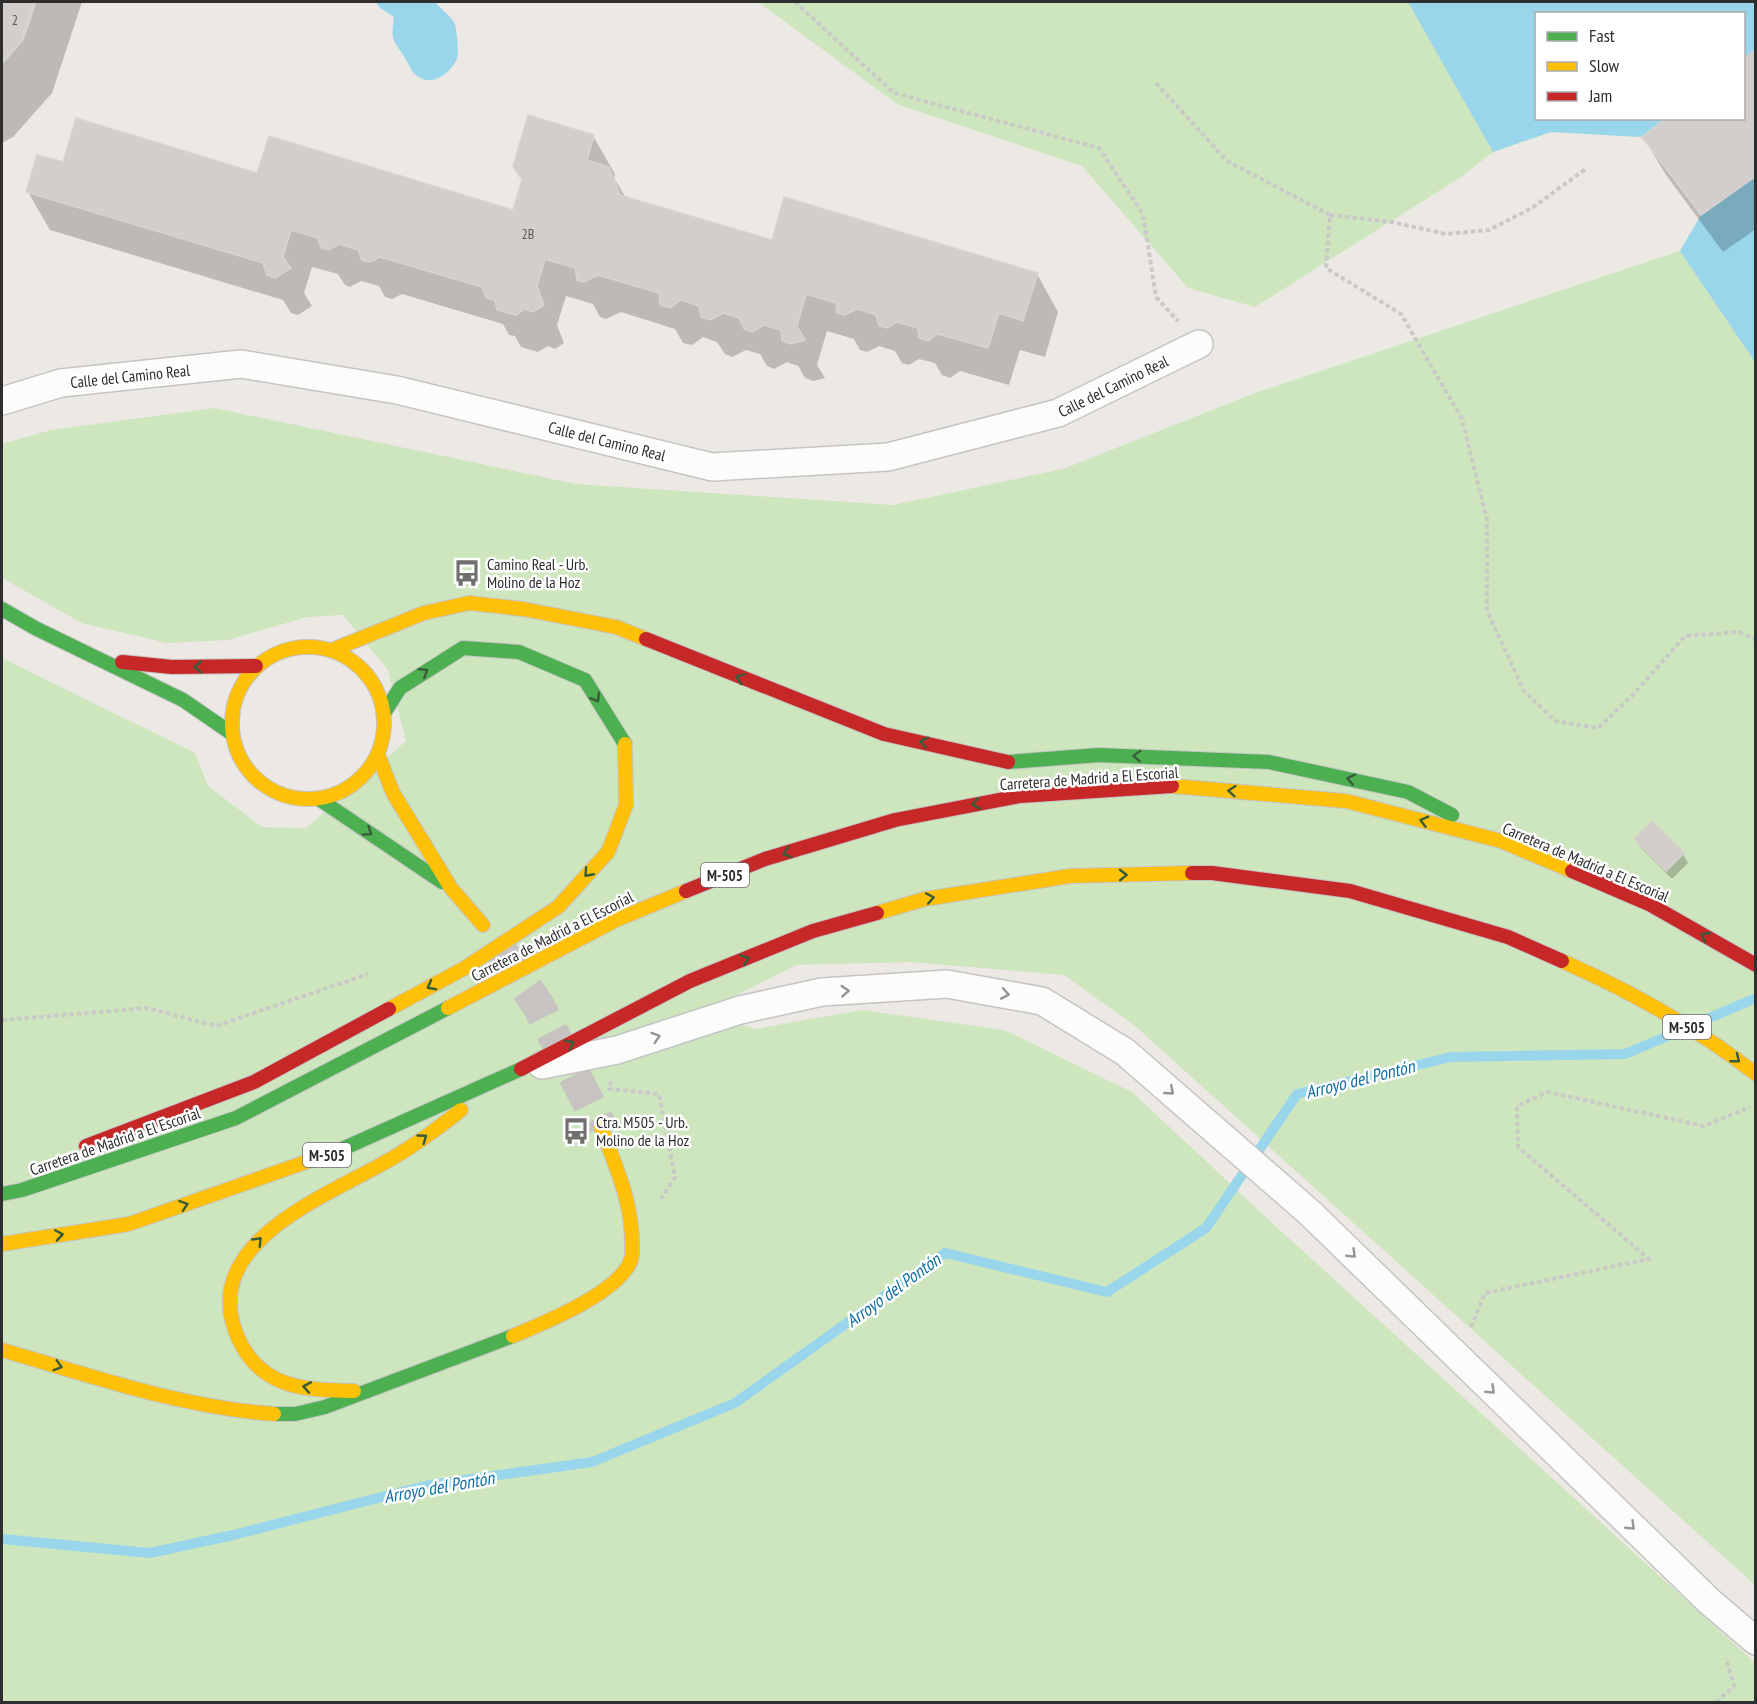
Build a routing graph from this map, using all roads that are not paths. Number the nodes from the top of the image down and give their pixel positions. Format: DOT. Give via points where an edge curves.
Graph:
graph roads {
  1 [pos="1199,344"];
  2 [pos="2,401"];
  3 [pos="2,609"];
  4 [pos="332,650"];
  5 [pos="102,661"];
  6 [pos="256,666"];
  7 [pos="384,713"];
  8 [pos="231,733"];
  9 [pos="378,755"];
  10 [pos="319,799"];
  11 [pos="1501,841"];
  12 [pos="451,888"];
  13 [pos="483,925"];
  14 [pos="1755,965"];
  15 [pos="518,1070"];
  16 [pos="1755,1074"];
  17 [pos="601,1127"];
  18 [pos="72,1152"];
  19 [pos="2,1194"];
  20 [pos="2,1244"];
  21 [pos="2,1350"];
  22 [pos="365,1391"];
  23 [pos="1755,1641"];
  1 -- 2 [label="street, Calle del Camino Real" via="1058,413 888,457 712,467 397,390 241,364 61,383"];
  3 -- 5 [label="main road"];
  4 -- 6 [label="main road" via="306,646 279,652"];
  4 -- 7 [label="main road" via="357,664 375,686"];
  11 -- 4 [label="main road, M-505, one-way" via="1408,792 1269,762 1099,755 1011,762 884,734 616,627 523,609 469,603 424,613"];
  6 -- 5 [label="main road, one-way" via="172,667"];
  5 -- 8 [label="main road" via="183,700"];
  6 -- 8 [label="main road" via="241,685 232,709"];
  7 -- 9 [label="main road"];
  7 -- 18 [label="main road, one-way" via="400,688 463,648 519,652 585,680 626,745 626,805 608,852 558,907 463,969 254,1082"];
  8 -- 10 [label="main road" via="241,762 261,785 289,798"];
  9 -- 10 [label="main road" via="363,776 343,791"];
  9 -- 12 [label="main road" via="393,793"];
  10 -- 12 [label="main road, one-way"];
  14 -- 11 [label="main road, Carretera de Madrid a El Escorial / M-505, one-way" via="1649,904"];
  11 -- 19 [label="main road, Carretera de Madrid a El Escorial / M-505, one-way" via="1346,801 1170,786 1020,796 895,820 765,859 616,920 236,1118"];
  12 -- 13 [label="main road"];
  15 -- 16 [label="main road, M-505, one-way" via="690,981 813,931 925,899 1070,876 1212,873 1350,891 1508,937 1615,984 1724,1049"];
  20 -- 15 [label="main road, M-505, one-way" via="129,1224 331,1154"];
  22 -- 15 [label="main road, one-way" via="324,1390 278,1382 262,1371 249,1357 232,1320 232,1285 256,1242 281,1221 309,1202 402,1154"];
  15 -- 23 [label="street, one-way" via="617,1050 740,1010 822,992 947,984 1042,1001 1125,1052 1310,1213 1710,1602"];
  17 -- 22 [label="main road" via="631,1209 632,1260 619,1280 552,1319"];
  21 -- 22 [label="main road, one-way" via="185,1402 237,1412 282,1414 325,1409"];
}
